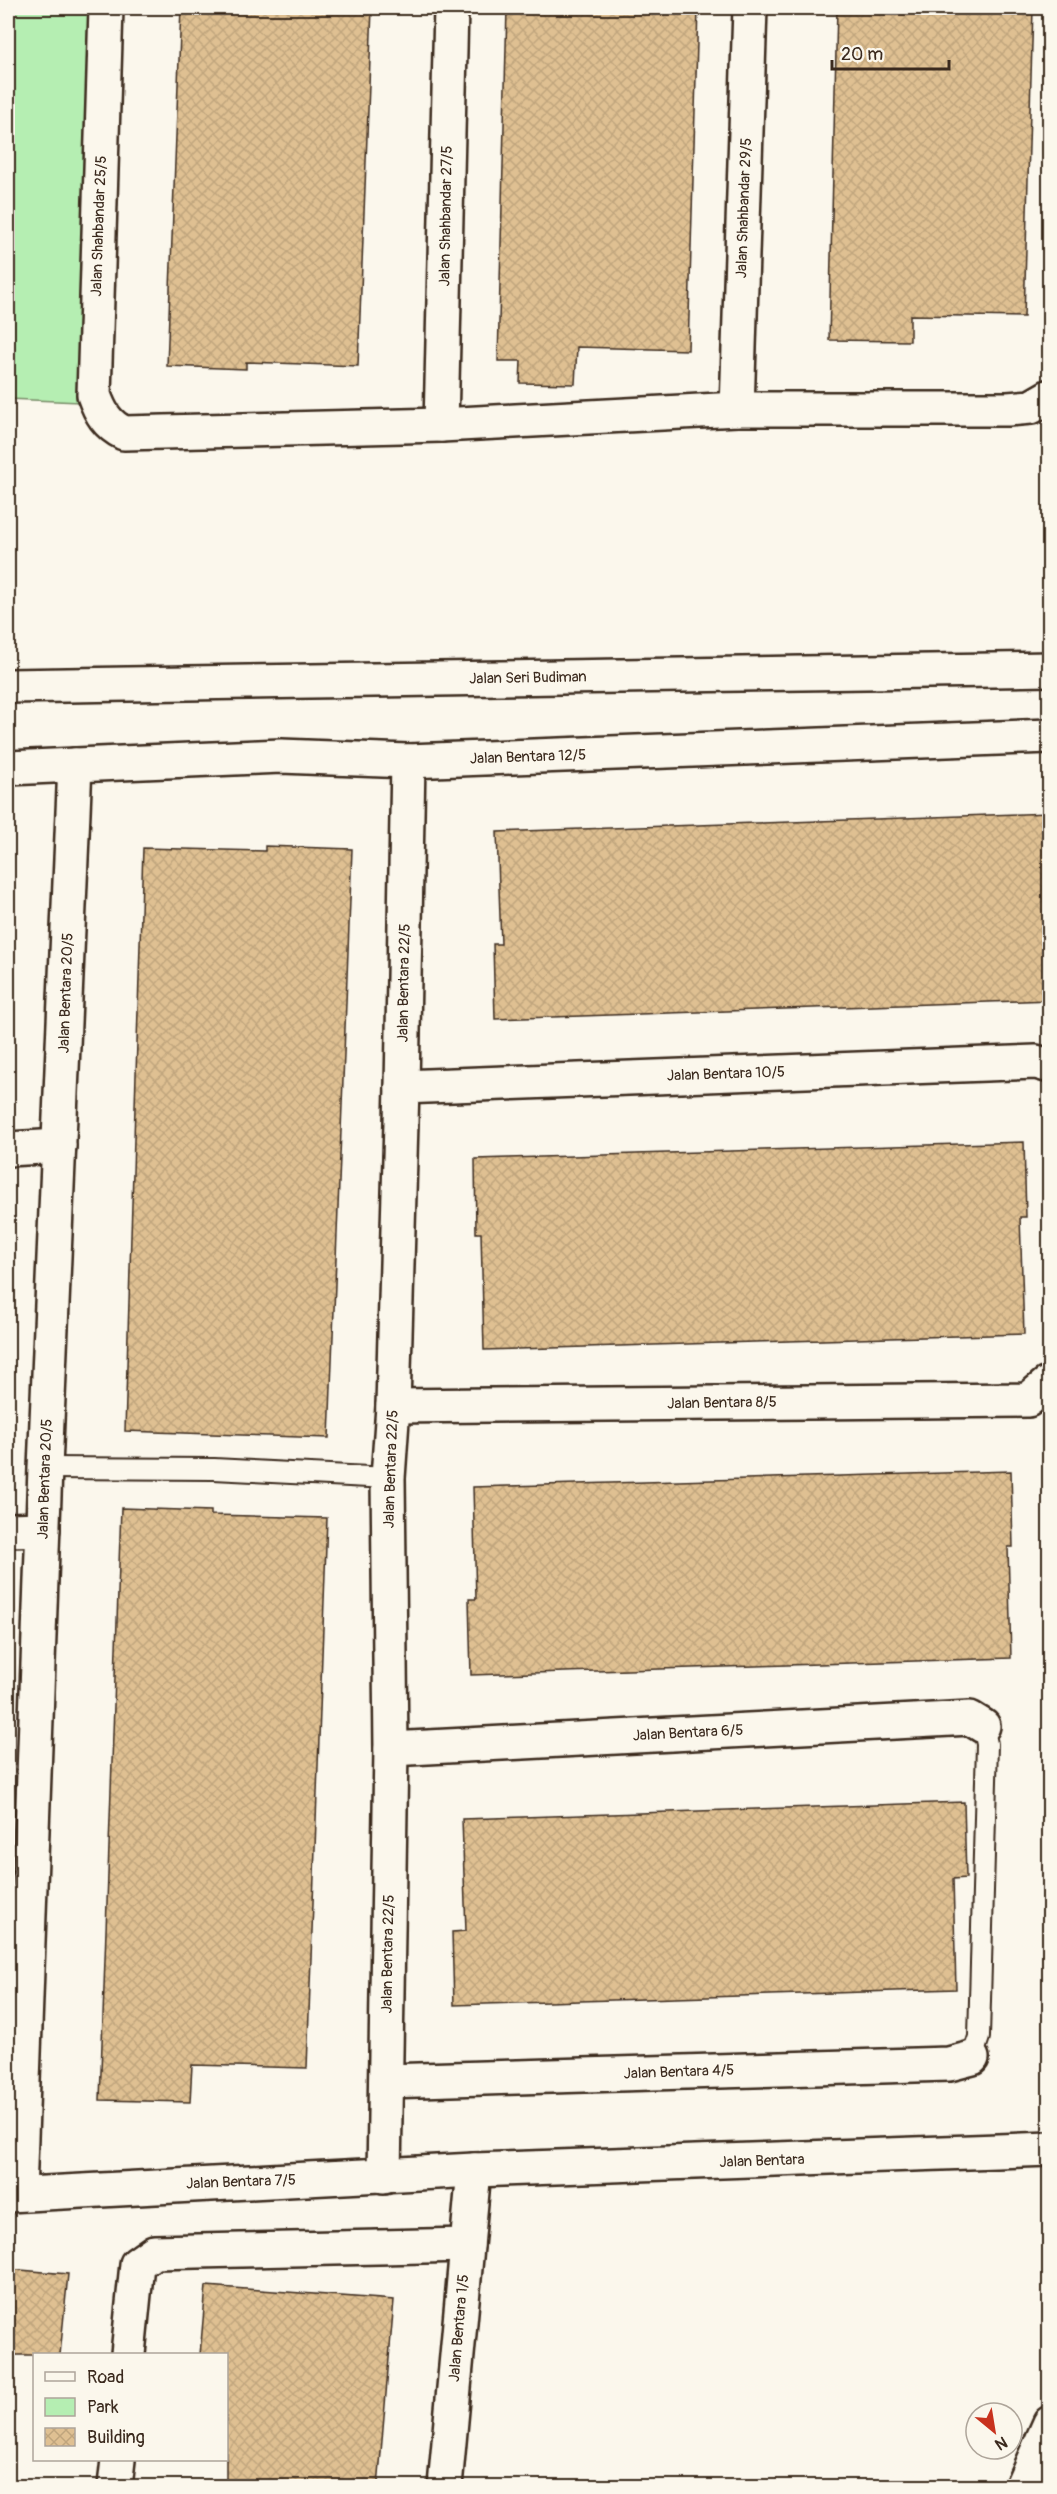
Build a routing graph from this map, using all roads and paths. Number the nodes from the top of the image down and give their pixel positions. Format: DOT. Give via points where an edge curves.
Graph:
graph roads {
  1 [pos="106,8"];
  2 [pos="451,8"];
  3 [pos="750,8"];
  4 [pos="1050,396"];
  5 [pos="737,409"];
  6 [pos="441,425"];
  7 [pos="1050,669"];
  8 [pos="8,686"];
  9 [pos="1050,736"];
  10 [pos="408,761"];
  11 [pos="75,765"];
  12 [pos="8,768"];
  13 [pos="1050,1066"];
  14 [pos="402,1087"];
  15 [pos="59,1146"];
  16 [pos="8,1149"];
  17 [pos="1048,1381"];
  18 [pos="393,1406"];
  19 [pos="45,1468"];
  20 [pos="388,1478"];
  21 [pos="43,1529"];
  22 [pos="8,1530"];
  23 [pos="983,1726"];
  24 [pos="391,1749"];
  25 [pos="20,1799"];
  26 [pos="972,2058"];
  27 [pos="386,2081"];
  28 [pos="1050,2149"];
  29 [pos="474,2170"];
  30 [pos="384,2176"];
  31 [pos="13,2194"];
  32 [pos="467,2245"];
  33 [pos="128,2353"];
  34 [pos="1050,2423"];
  35 [pos="118,2461"];
  36 [pos="115,2487"];
  37 [pos="445,2487"];
  38 [pos="1022,2487"];
  1 -- 6 [label="street, Jalan Shahbandar 25/5" via="94,395 105,419 124,433"];
  2 -- 6 [label="street, Jalan Shahbandar 27/5"];
  3 -- 5 [label="street, Jalan Shahbandar 29/5"];
  4 -- 5 [label="street" via="1031,407 1008,409"];
  5 -- 6 [label="street"];
  7 -- 8 [label="street, Jalan Seri Budiman"];
  9 -- 10 [label="street, Jalan Bentara 12/5"];
  10 -- 11 [label="street, Jalan Bentara 12/5" via="280,756"];
  10 -- 14 [label="street, Jalan Bentara 22/5"];
  11 -- 12 [label="street, Jalan Bentara 12/5"];
  11 -- 15 [label="street, Jalan Bentara 20/5"];
  13 -- 14 [label="street, Jalan Bentara 10/5" via="1036,1062"];
  14 -- 18 [label="street, Jalan Bentara 22/5"];
  15 -- 16 [label="street"];
  15 -- 19 [label="street, Jalan Bentara 20/5"];
  17 -- 18 [label="street, Jalan Bentara 8/5" via="1028,1400"];
  18 -- 20 [label="street, Jalan Bentara 22/5"];
  19 -- 20 [label="lane" via="214,1469"];
  19 -- 21 [label="street, Jalan Bentara 20/5"];
  20 -- 24 [label="street, Jalan Bentara 22/5"];
  21 -- 22 [label="street"];
  21 -- 25 [label="street, Jalan Bentara 20/5"];
  23 -- 24 [label="street, Jalan Bentara 6/5" via="970,1718"];
  23 -- 26 [label="lane" via="987,1744 979,2037"];
  24 -- 27 [label="street, Jalan Bentara 22/5"];
  25 -- 31 [label="street, Jalan Bentara 20/5"];
  26 -- 27 [label="street, Jalan Bentara 4/5" via="949,2064"];
  27 -- 30 [label="street, Jalan Bentara 22/5"];
  28 -- 29 [label="street, Jalan Bentara"];
  29 -- 30 [label="street, Jalan Bentara 7/5"];
  29 -- 32 [label="street, Jalan Bentara 1/5"];
  30 -- 31 [label="street, Jalan Bentara 7/5"];
  32 -- 33 [label="street" via="154,2252 137,2264"];
  32 -- 37 [label="street, Jalan Bentara 1/5"];
  34 -- 38 [label="street"];
  35 -- 36 [label="street"];
}
